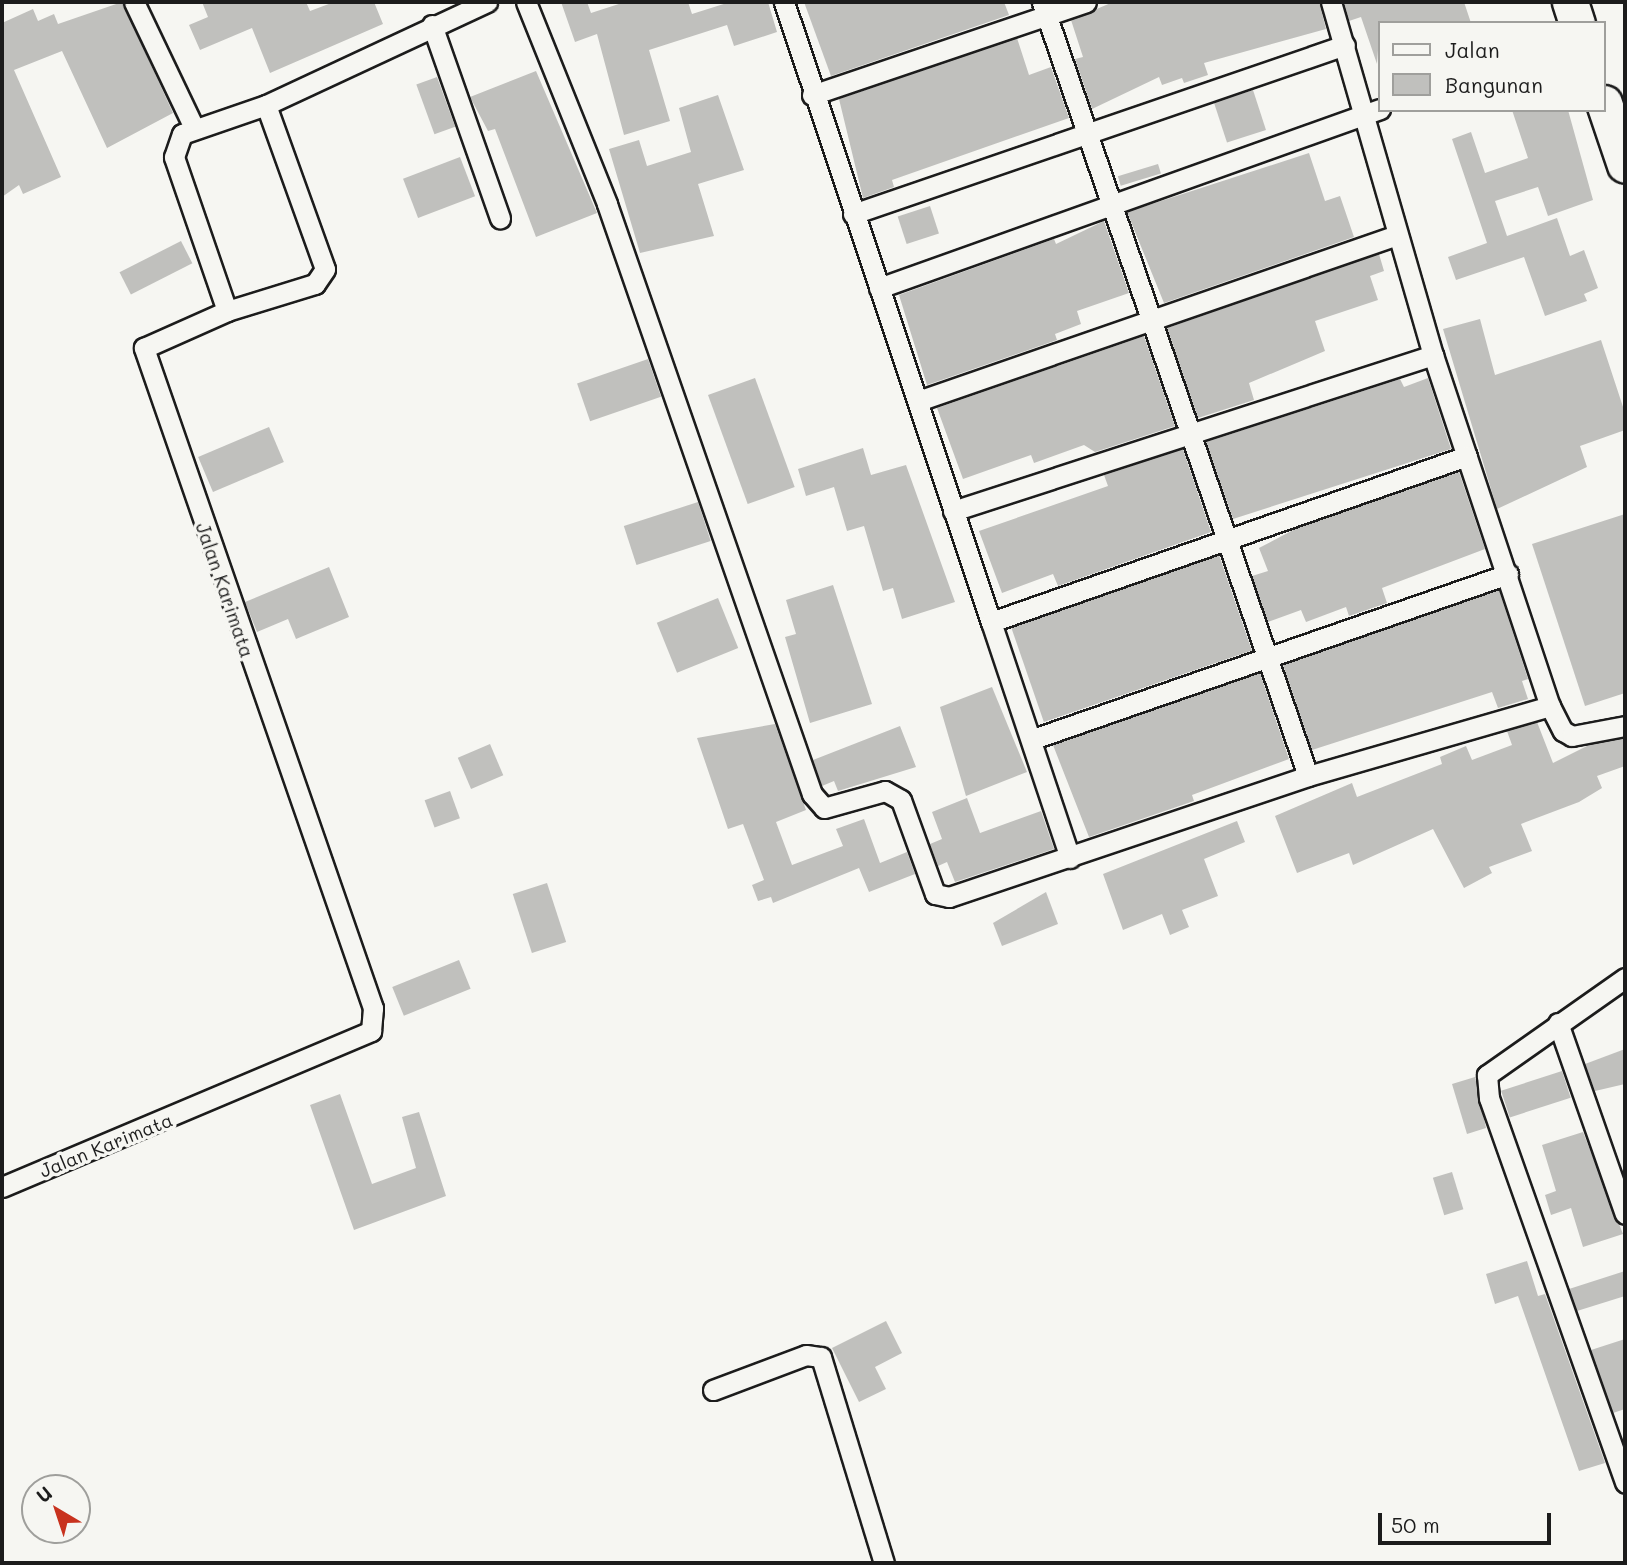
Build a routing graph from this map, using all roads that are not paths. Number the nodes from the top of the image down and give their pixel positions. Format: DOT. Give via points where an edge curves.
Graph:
graph roads {
  1 [pos="134,2"];
  2 [pos="487,2"];
  3 [pos="526,2"];
  4 [pos="784,2"];
  5 [pos="1086,2"];
  6 [pos="1331,2"];
  7 [pos="1570,2"];
  8 [pos="1044,9"];
  9 [pos="1576,21"];
  10 [pos="432,25"];
  11 [pos="1345,45"];
  12 [pos="812,95"];
  13 [pos="266,105"];
  14 [pos="1606,109"];
  15 [pos="1373,112"];
  16 [pos="194,128"];
  17 [pos="1087,136"];
  18 [pos="1625,165"];
  19 [pos="1111,206"];
  20 [pos="853,214"];
  21 [pos="500,218"];
  22 [pos="1397,235"];
  23 [pos="879,288"];
  24 [pos="227,311"];
  25 [pos="1150,320"];
  26 [pos="1433,355"];
  27 [pos="918,401"];
  28 [pos="1189,434"];
  29 [pos="1467,456"];
  30 [pos="953,511"];
  31 [pos="1225,542"];
  32 [pos="1508,574"];
  33 [pos="991,622"];
  34 [pos="1266,660"];
  35 [pos="1550,706"];
  36 [pos="1625,726"];
  37 [pos="1033,739"];
  38 [pos="1308,776"];
  39 [pos="1070,858"];
  40 [pos="1625,978"];
  41 [pos="1558,1023"];
  42 [pos="2,1187"];
  43 [pos="1625,1214"];
  44 [pos="713,1390"];
  45 [pos="1625,1483"];
  46 [pos="884,1563"];
  1 -- 16 [label="street"];
  2 -- 10 [label="street"];
  3 -- 39 [label="street" via="607,204 818,804 893,794 908,811 932,888 941,897"];
  4 -- 12 [label="street"];
  5 -- 8 [label="street"];
  6 -- 11 [label="street"];
  7 -- 9 [label="highway"];
  8 -- 12 [label="street"];
  8 -- 17 [label="street"];
  10 -- 13 [label="street"];
  10 -- 21 [label="street"];
  11 -- 15 [label="street"];
  11 -- 17 [label="street"];
  12 -- 20 [label="street"];
  13 -- 16 [label="street"];
  13 -- 24 [label="street" via="325,269 314,284"];
  14 -- 18 [label="highway"];
  15 -- 19 [label="street"];
  15 -- 22 [label="street"];
  16 -- 24 [label="street" via="175,144 174,157"];
  17 -- 19 [label="street"];
  17 -- 20 [label="street"];
  19 -- 23 [label="street"];
  19 -- 25 [label="street"];
  20 -- 23 [label="street"];
  22 -- 25 [label="street"];
  22 -- 26 [label="street"];
  23 -- 27 [label="street"];
  24 -- 42 [label="street, Jalan Karimata" via="151,340 145,361 373,1024 359,1041"];
  25 -- 27 [label="street"];
  25 -- 28 [label="street"];
  26 -- 28 [label="street"];
  26 -- 29 [label="street"];
  27 -- 30 [label="street"];
  28 -- 30 [label="street"];
  28 -- 31 [label="street"];
  29 -- 31 [label="street"];
  29 -- 32 [label="street"];
  30 -- 33 [label="street"];
  31 -- 33 [label="street"];
  31 -- 34 [label="street"];
  32 -- 34 [label="street"];
  32 -- 35 [label="street"];
  33 -- 37 [label="street"];
  34 -- 37 [label="street"];
  34 -- 38 [label="street"];
  35 -- 36 [label="street" via="1563,732 1572,736"];
  35 -- 38 [label="street"];
  37 -- 39 [label="street"];
  38 -- 39 [label="street"];
  40 -- 41 [label="street"];
  41 -- 43 [label="street"];
  41 -- 45 [label="street" via="1495,1064 1487,1088"];
  44 -- 46 [label="street" via="806,1355 821,1357"];
}
